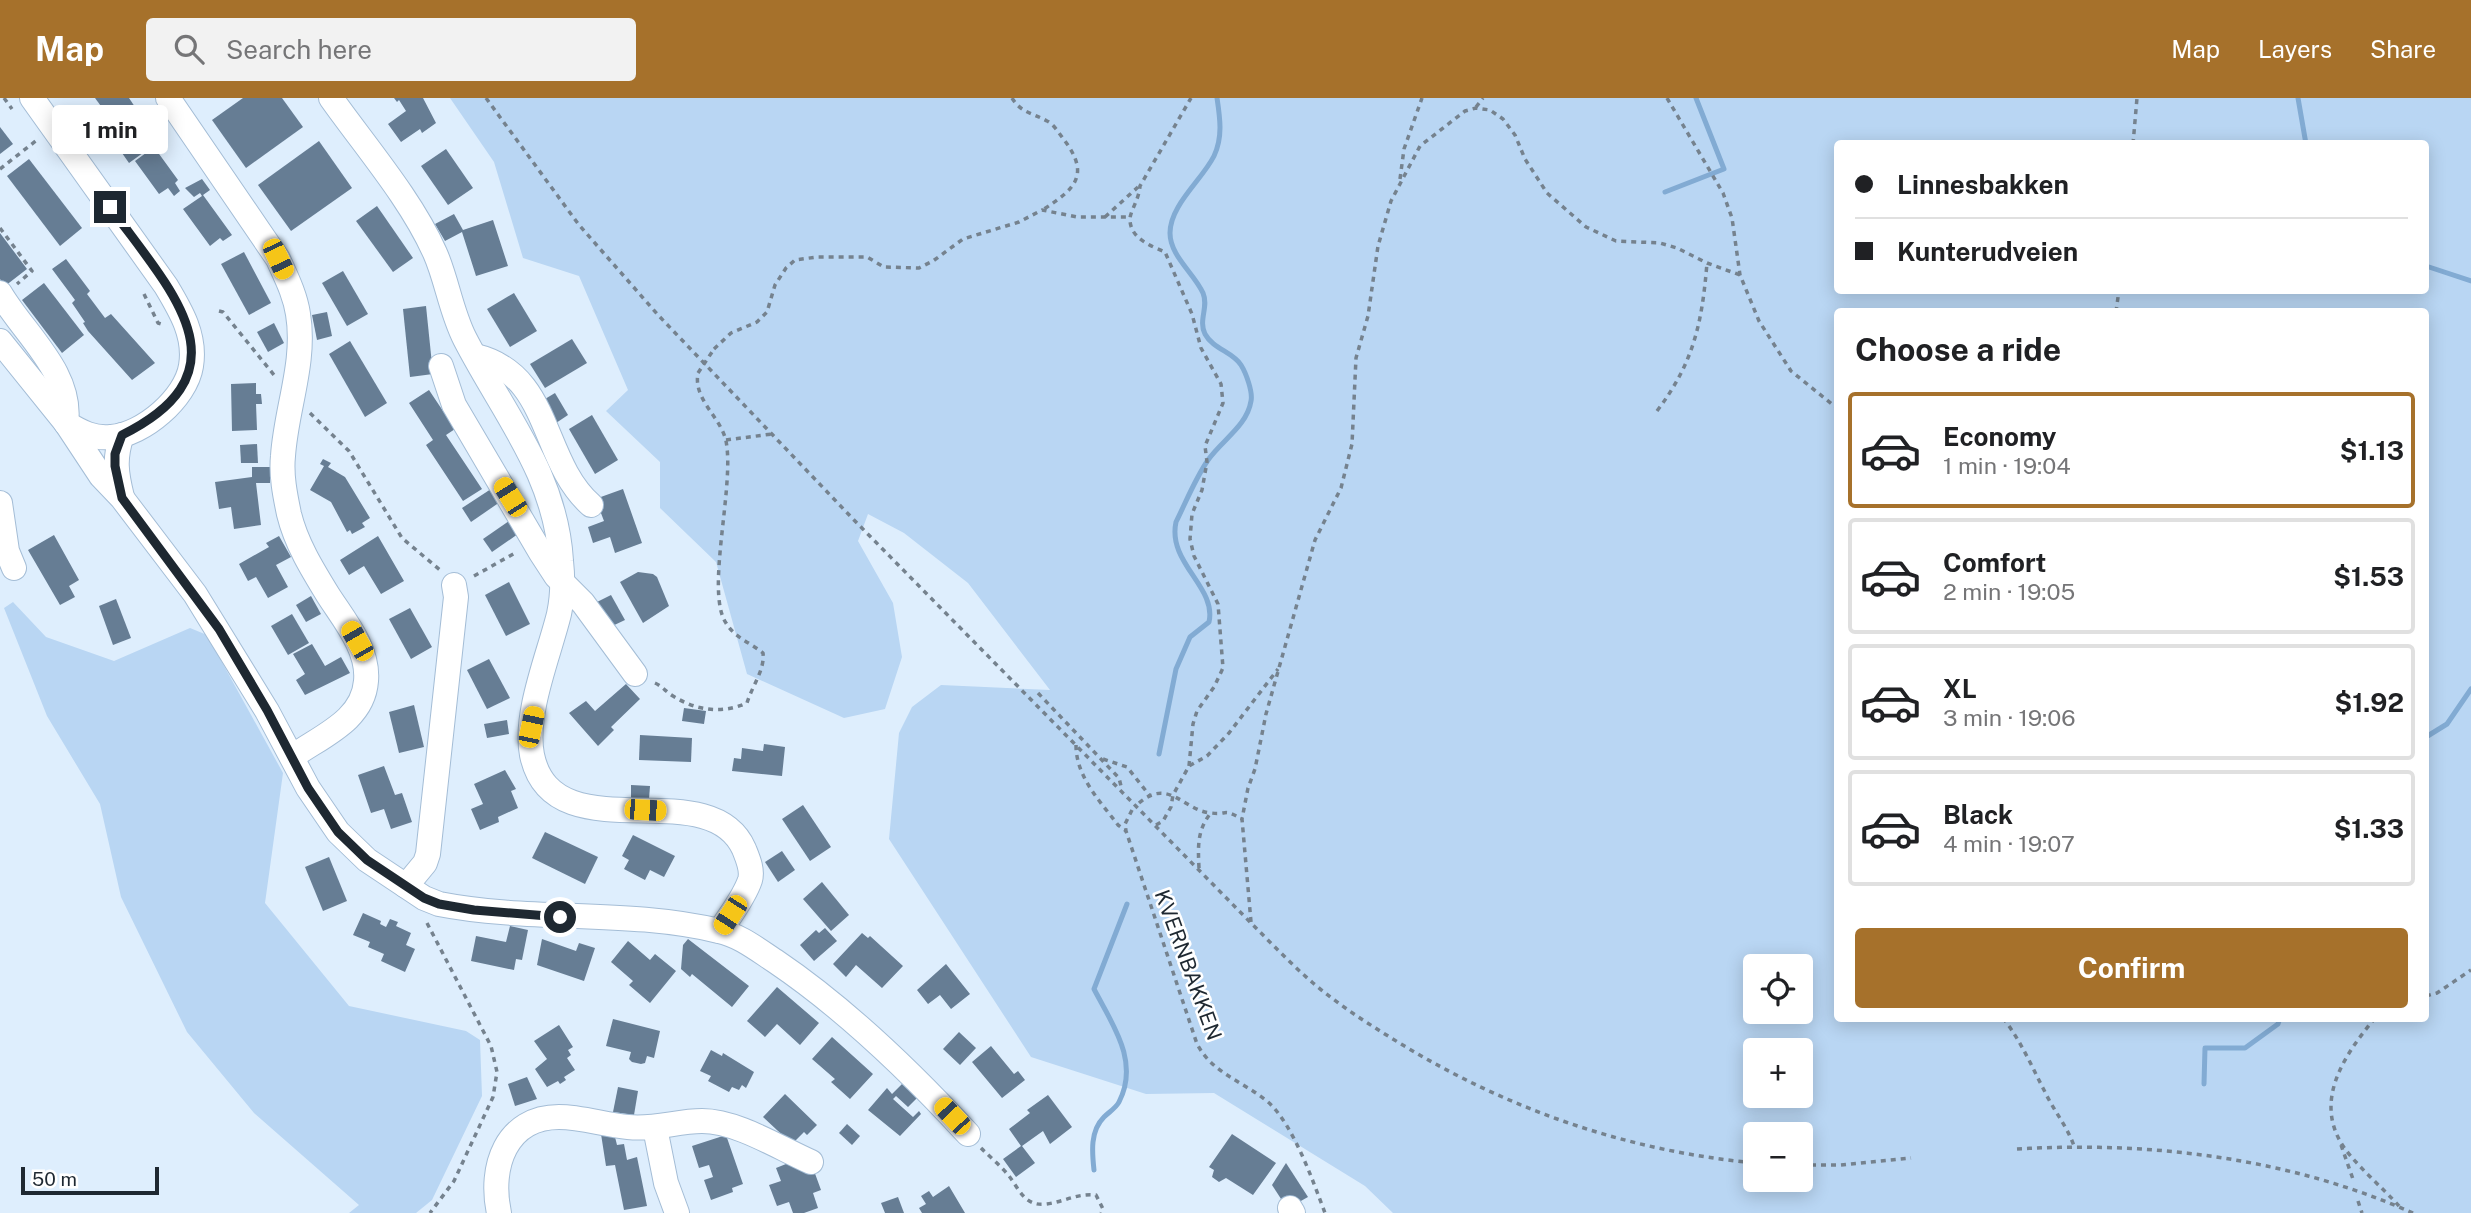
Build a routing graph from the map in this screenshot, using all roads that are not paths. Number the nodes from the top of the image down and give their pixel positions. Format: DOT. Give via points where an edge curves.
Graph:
graph roads {
  1 [pos="32,98"];
  2 [pos="168,98"];
  3 [pos="331,98"];
  4 [pos="1,295"];
  5 [pos="0,341"];
  6 [pos="475,356"];
  7 [pos="441,366"];
  8 [pos="66,423"];
  9 [pos="122,435"];
  10 [pos="122,498"];
  11 [pos="0,503"];
  12 [pos="591,505"];
  13 [pos="14,568"];
  14 [pos="563,584"];
  15 [pos="454,586"];
  16 [pos="635,674"];
  17 [pos="292,757"];
  18 [pos="415,892"];
  19 [pos="720,931"];
  20 [pos="655,1128"];
  21 [pos="968,1134"];
  22 [pos="811,1162"];
  23 [pos="499,1213"];
  24 [pos="677,1213"];
  1 -- 9 [label="street" via="166,286 188,327 192,354 186,384 154,418"];
  2 -- 17 [label="street" via="278,259 291,288 299,331 283,456 289,512 306,557 365,662 366,683 359,706 345,723"];
  3 -- 6 [label="street" via="424,231"];
  4 -- 8 [label="street" via="60,379 68,405"];
  5 -- 8 [label="street"];
  6 -- 12 [label="street" via="501,365 531,396 569,481"];
  6 -- 14 [label="street" via="542,475 560,538"];
  7 -- 14 [label="street" via="454,405"];
  8 -- 9 [label="street" via="85,435"];
  8 -- 10 [label="street" via="101,476"];
  9 -- 10 [label="street" via="115,466"];
  10 -- 17 [label="street" via="219,629"];
  11 -- 13 [label="street"];
  14 -- 16 [label="street" via="583,603"];
  14 -- 19 [label="street" via="531,727 538,771 562,798 574,803 696,816 730,830 743,846 750,879"];
  15 -- 18 [label="street" via="434,810"];
  17 -- 18 [label="street" via="338,832 367,860"];
  18 -- 19 [label="street" via="439,904 474,910 648,921"];
  19 -- 21 [label="street" via="765,954 842,1011"];
  20 -- 22 [label="street" via="721,1122"];
  20 -- 23 [label="street" via="560,1117 525,1125 500,1158 496,1179"];
  20 -- 24 [label="street"];
}
